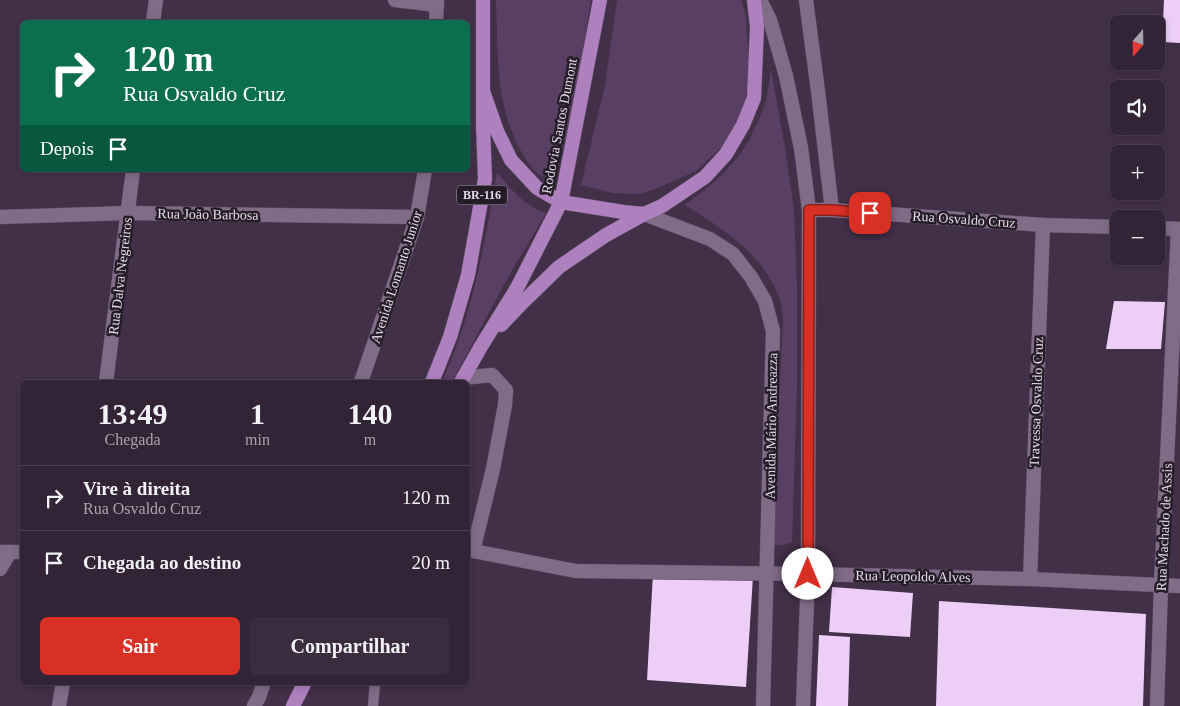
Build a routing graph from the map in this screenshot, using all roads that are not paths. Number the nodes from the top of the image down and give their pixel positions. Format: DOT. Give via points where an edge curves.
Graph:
graph roads {
  1 [pos="156,0"];
  2 [pos="395,0"];
  3 [pos="483,0"];
  4 [pos="600,0"];
  5 [pos="754,0"];
  6 [pos="760,0"];
  7 [pos="806,0"];
  8 [pos="437,2"];
  9 [pos="153,20"];
  10 [pos="436,20"];
  11 [pos="483,91"];
  12 [pos="134,172"];
  13 [pos="425,172"];
  14 [pos="562,202"];
  15 [pos="809,210"];
  16 [pos="832,210"];
  17 [pos="128,213"];
  18 [pos="644,214"];
  19 [pos="0,217"];
  20 [pos="417,218"];
  21 [pos="1043,225"];
  22 [pos="1110,227"];
  23 [pos="1165,228"];
  24 [pos="1179,229"];
  25 [pos="480,348"];
  26 [pos="106,380"];
  27 [pos="362,380"];
  28 [pos="433,380"];
  29 [pos="462,380"];
  30 [pos="470,551"];
  31 [pos="11,552"];
  32 [pos="0,569"];
  33 [pos="767,574"];
  34 [pos="808,574"];
  35 [pos="1030,579"];
  36 [pos="1161,585"];
  37 [pos="1180,586"];
  38 [pos="62,685"];
  39 [pos="263,685"];
  40 [pos="304,685"];
  41 [pos="375,685"];
  42 [pos="59,706"];
  43 [pos="254,706"];
  44 [pos="293,706"];
  45 [pos="373,706"];
  46 [pos="763,706"];
  47 [pos="803,706"];
  48 [pos="1157,706"];
  1 -- 9 [label="street"];
  2 -- 8 [label="street"];
  3 -- 11 [label="highway, BR-116"];
  4 -- 14 [label="highway, Rodovia Santos Dumont"];
  5 -- 18 [label="highway" via="757,27 754,98 743,125 726,154 704,177 662,206"];
  6 -- 15 [label="street" via="770,20 786,76 801,148"];
  7 -- 16 [label="street"];
  8 -- 10 [label="street"];
  11 -- 14 [label="highway" via="511,160 537,188"];
  11 -- 28 [label="highway, BR-116" via="485,179 468,275 450,337"];
  12 -- 17 [label="street, Rua Dalva Negreiros"];
  13 -- 20 [label="street, Avenida Lomanto Junior"];
  14 -- 18 [label="highway"];
  14 -- 25 [label="highway, Rodovia Santos Dumont" via="517,288"];
  15 -- 16 [label="street, Rua Osvaldo Cruz"];
  15 -- 34 [label="street"];
  16 -- 21 [label="street, Rua Osvaldo Cruz"];
  17 -- 19 [label="street, Rua João Barbosa"];
  17 -- 20 [label="street, Rua João Barbosa"];
  17 -- 26 [label="street, Rua Dalva Negreiros"];
  18 -- 25 [label="highway" via="559,267"];
  18 -- 33 [label="street, Avenida Mário Andreazza" via="710,239 733,254 752,277 765,301 773,331"];
  20 -- 27 [label="street, Avenida Lomanto Junior"];
  21 -- 22 [label="street, Rua Osvaldo Cruz"];
  21 -- 35 [label="street, Travessa Osvaldo Cruz"];
  23 -- 24 [label="street"];
  24 -- 36 [label="street, Rua Machado de Assis"];
  25 -- 29 [label="highway, Rodovia Santos Dumont"];
  29 -- 30 [label="street" via="492,375 506,390 493,469"];
  30 -- 33 [label="street, Rua Leopoldo Alves" via="576,571"];
  31 -- 32 [label="street"];
  33 -- 34 [label="street, Rua Leopoldo Alves"];
  33 -- 46 [label="street, Avenida Mário Andreazza"];
  34 -- 35 [label="street, Rua Leopoldo Alves"];
  34 -- 47 [label="street"];
  35 -- 36 [label="street, Rua Leopoldo Alves"];
  36 -- 37 [label="street, Rua Leopoldo Alves"];
  36 -- 48 [label="street, Rua Machado de Assis"];
  38 -- 42 [label="street"];
  39 -- 43 [label="street"];
  40 -- 44 [label="highway"];
  41 -- 45 [label="lane"];
}
